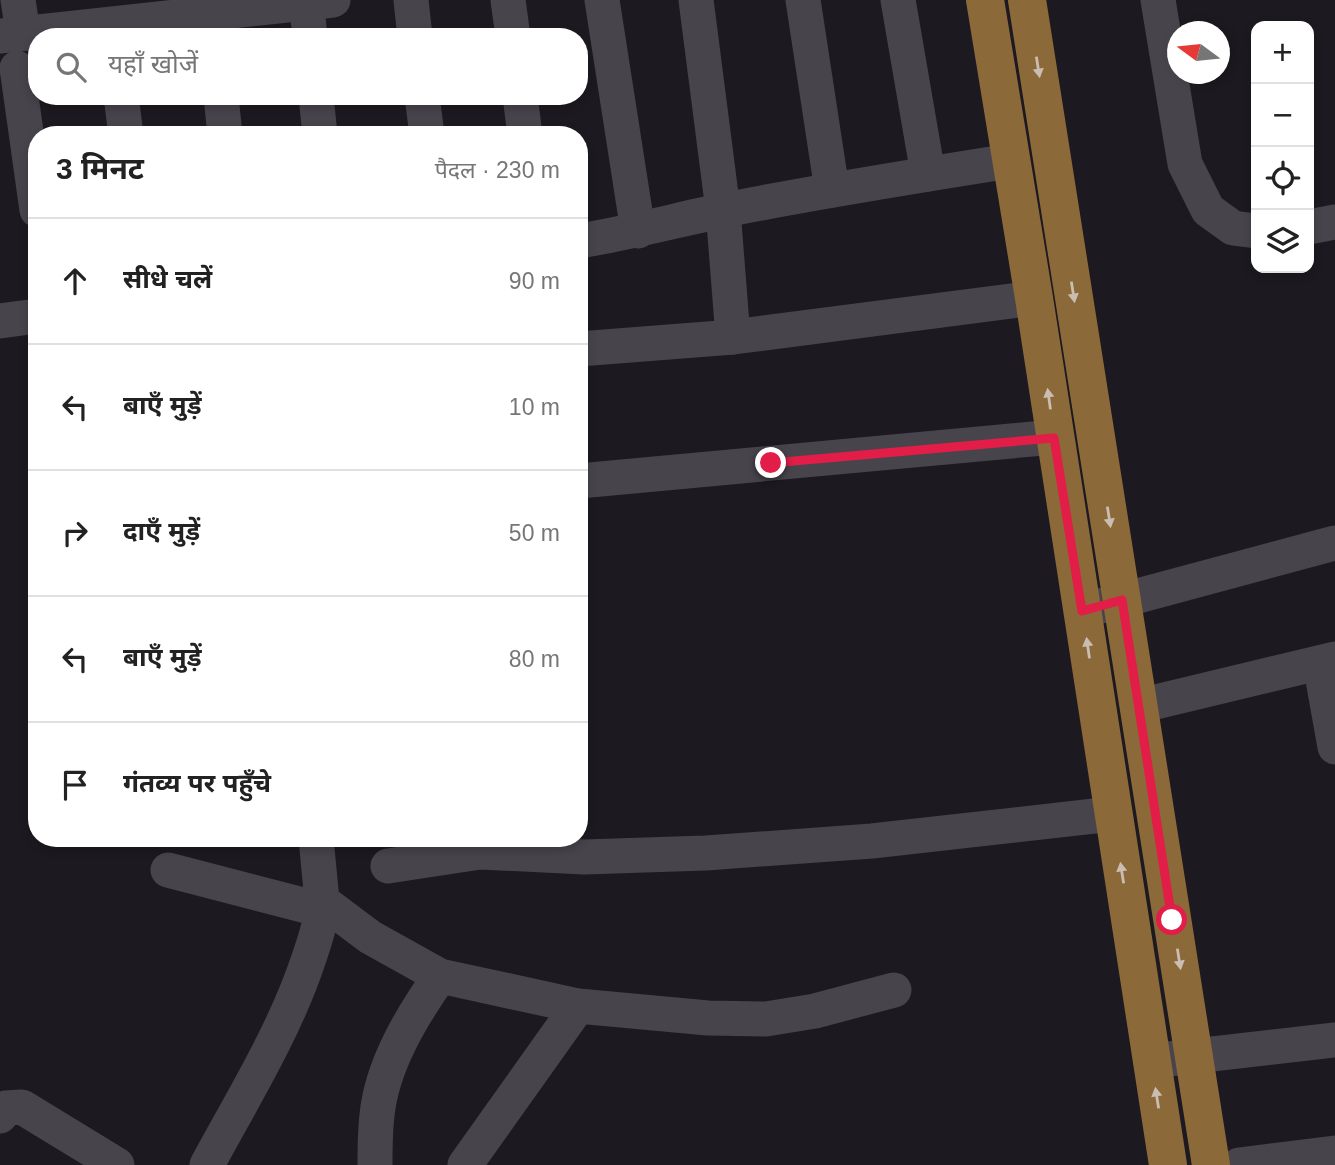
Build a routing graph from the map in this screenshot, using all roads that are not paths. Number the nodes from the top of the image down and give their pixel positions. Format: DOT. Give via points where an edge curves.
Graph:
graph roads {
  1 [pos="411,0"];
  2 [pos="508,0"];
  3 [pos="602,0"];
  4 [pos="696,0"];
  5 [pos="803,0"];
  6 [pos="898,0"];
  7 [pos="985,0"];
  8 [pos="1027,0"];
  9 [pos="1158,0"];
  10 [pos="314,10"];
  11 [pos="121,11"];
  12 [pos="213,16"];
  13 [pos="14,23"];
  14 [pos="414,28"];
  15 [pos="512,28"];
  16 [pos="18,67"];
  17 [pos="122,105"];
  18 [pos="222,105"];
  19 [pos="317,105"];
  20 [pos="423,105"];
  21 [pos="521,105"];
  22 [pos="126,126"];
  23 [pos="224,126"];
  24 [pos="319,126"];
  25 [pos="426,126"];
  26 [pos="525,126"];
  27 [pos="28,142"];
  28 [pos="1010,160"];
  29 [pos="928,174"];
  30 [pos="832,190"];
  31 [pos="723,210"];
  32 [pos="1335,222"];
  33 [pos="1314,227"];
  34 [pos="1251,230"];
  35 [pos="638,231"];
  36 [pos="588,239"];
  37 [pos="1034,298"];
  38 [pos="28,317"];
  39 [pos="0,321"];
  40 [pos="733,337"];
  41 [pos="588,348"];
  42 [pos="1054,438"];
  43 [pos="588,480"];
  44 [pos="1335,543"];
  45 [pos="1122,600"];
  46 [pos="1082,611"];
  47 [pos="1328,661"];
  48 [pos="1139,706"];
  49 [pos="1335,747"];
  50 [pos="1112,814"];
  51 [pos="317,847"];
  52 [pos="388,866"];
  53 [pos="168,870"];
  54 [pos="322,906"];
  55 [pos="440,976"];
  56 [pos="894,990"];
  57 [pos="578,1006"];
  58 [pos="1335,1040"];
  59 [pos="1194,1057"];
  60 [pos="1151,1061"];
  61 [pos="0,1116"];
  62 [pos="1335,1153"];
  63 [pos="117,1165"];
  64 [pos="207,1165"];
  65 [pos="375,1165"];
  66 [pos="465,1165"];
  67 [pos="1168,1165"];
  68 [pos="1211,1165"];
  69 [pos="1239,1165"];
  1 -- 14 [label="street"];
  2 -- 15 [label="street"];
  3 -- 35 [label="street"];
  4 -- 31 [label="street"];
  5 -- 30 [label="street"];
  6 -- 29 [label="street"];
  7 -- 28 [label="main road"];
  8 -- 45 [label="main road, one-way"];
  9 -- 34 [label="street" via="1185,164 1208,210 1233,228"];
  10 -- 12 [label="street"];
  11 -- 12 [label="street"];
  11 -- 13 [label="street"];
  16 -- 27 [label="street"];
  17 -- 22 [label="street"];
  18 -- 23 [label="street"];
  19 -- 24 [label="street"];
  20 -- 25 [label="street"];
  21 -- 26 [label="street"];
  28 -- 29 [label="street"];
  28 -- 37 [label="main road"];
  29 -- 30 [label="street"];
  30 -- 31 [label="street"];
  31 -- 35 [label="street"];
  31 -- 40 [label="street"];
  32 -- 33 [label="street"];
  35 -- 36 [label="street"];
  37 -- 40 [label="street"];
  42 -- 37 [label="main road, one-way"];
  38 -- 39 [label="street"];
  40 -- 41 [label="street"];
  42 -- 43 [label="street"];
  42 -- 46 [label="main road"];
  44 -- 45 [label="street"];
  45 -- 46 [label="street"];
  45 -- 48 [label="main road"];
  50 -- 46 [label="main road, one-way"];
  47 -- 48 [label="street"];
  47 -- 49 [label="street"];
  48 -- 59 [label="main road, one-way"];
  50 -- 52 [label="street" via="872,841 706,853 583,857 480,852"];
  60 -- 50 [label="main road, one-way"];
  51 -- 54 [label="street"];
  53 -- 54 [label="street"];
  54 -- 55 [label="street"];
  54 -- 64 [label="street" via="300,987"];
  55 -- 57 [label="street"];
  55 -- 65 [label="street" via="416,1010 387,1073 377,1113"];
  56 -- 57 [label="street" via="766,1019"];
  57 -- 66 [label="street"];
  58 -- 59 [label="street"];
  59 -- 60 [label="street"];
  59 -- 68 [label="main road"];
  67 -- 60 [label="main road, one-way"];
  61 -- 63 [label="street" via="6,1108 22,1107"];
  62 -- 69 [label="street"];
}
